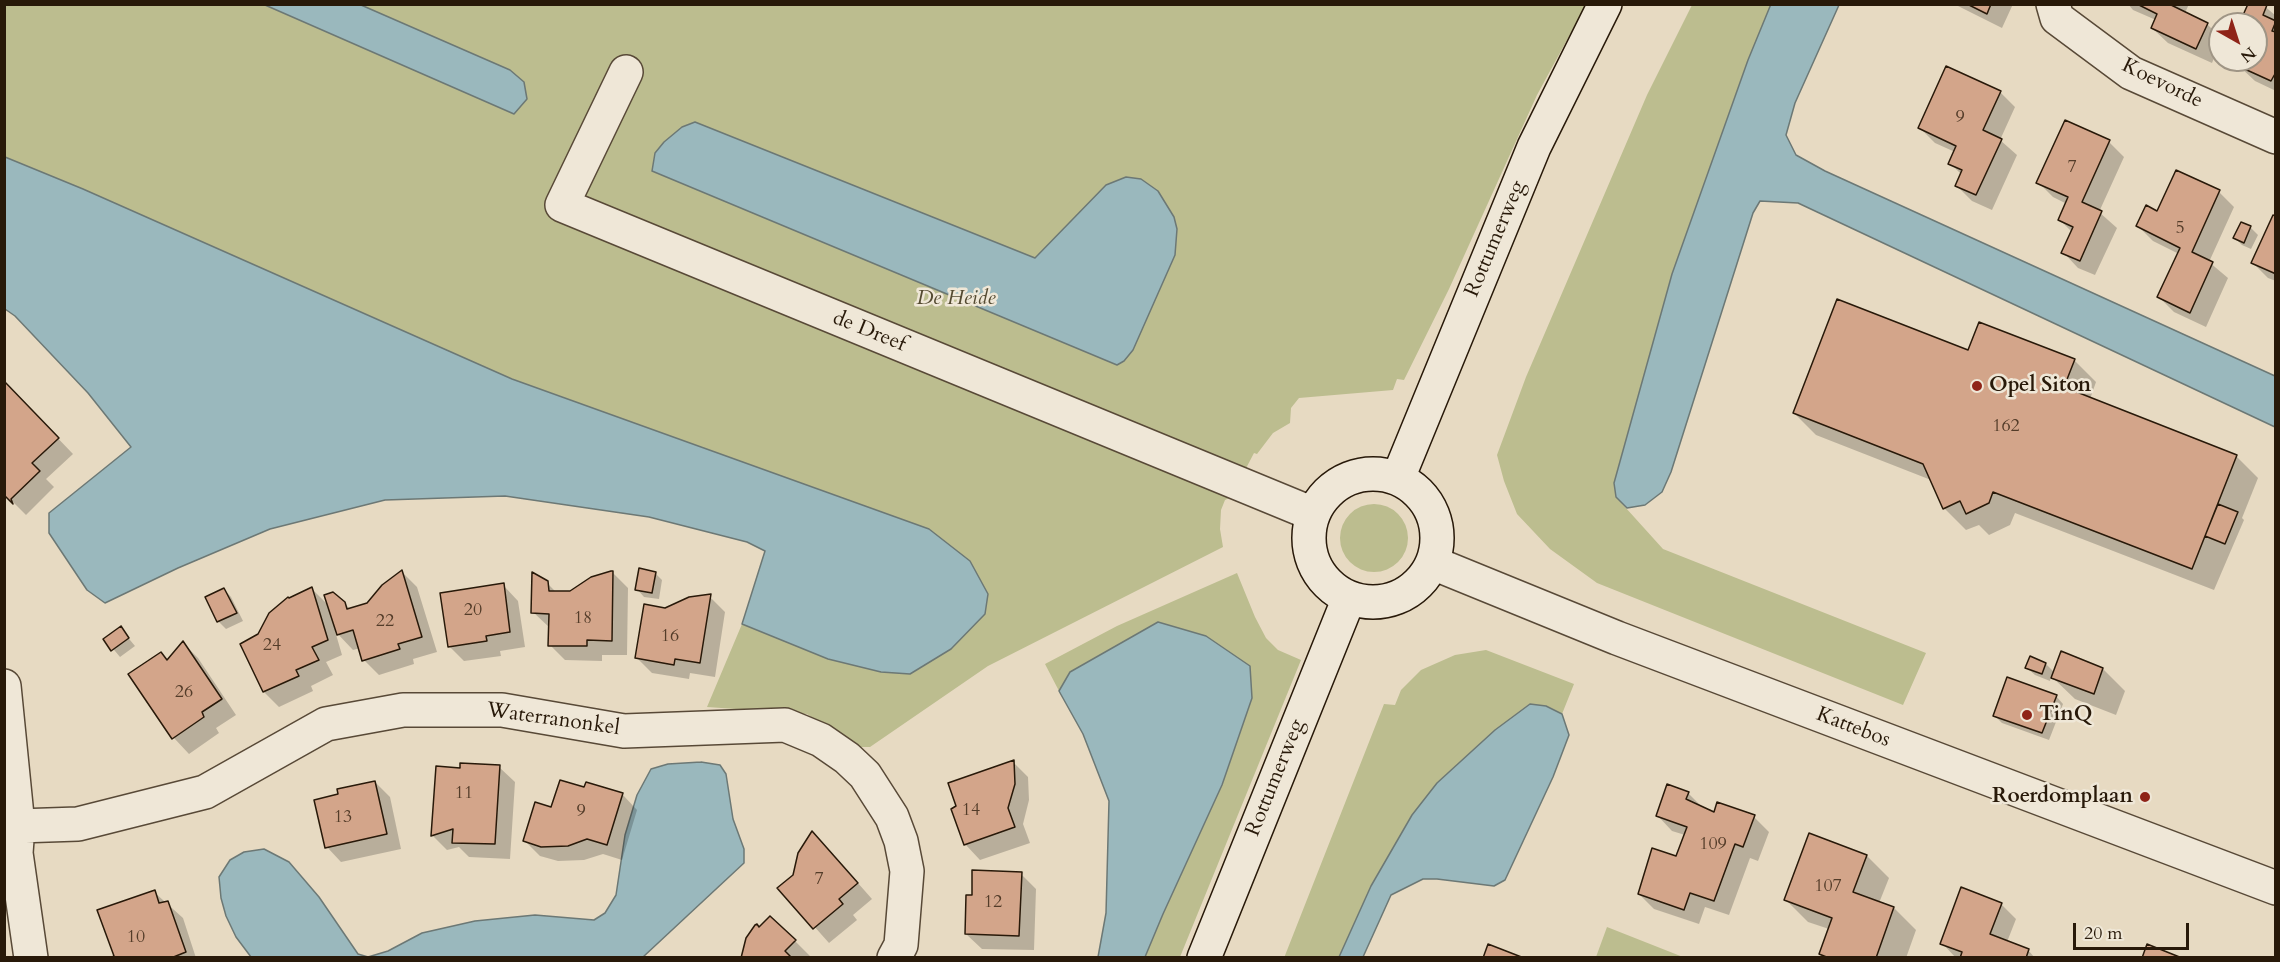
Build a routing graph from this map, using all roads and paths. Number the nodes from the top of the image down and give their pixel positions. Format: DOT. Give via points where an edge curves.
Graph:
graph roads {
  1 [pos="1605,4"];
  2 [pos="2055,11"];
  3 [pos="626,72"];
  4 [pos="2276,137"];
  5 [pos="1398,478"];
  6 [pos="1313,514"];
  7 [pos="1433,563"];
  8 [pos="1349,598"];
  9 [pos="4,686"];
  10 [pos="18,826"];
  11 [pos="2276,888"];
  12 [pos="31,957"];
  13 [pos="894,957"];
  14 [pos="1204,957"];
  1 -- 5 [label="street, Rottumerweg" via="1511,200"];
  2 -- 4 [label="street, Koevorde" via="2131,73"];
  3 -- 6 [label="street, de Dreef" via="562,205"];
  5 -- 6 [label="street" via="1376,474 1343,481 1326,495"];
  5 -- 7 [label="street" via="1423,496 1433,513 1438,533"];
  6 -- 8 [label="street" via="1309,536 1316,569 1330,586"];
  7 -- 8 [label="street" via="1422,580 1398,598 1368,603"];
  7 -- 11 [label="street, Kattebos" via="1638,646"];
  8 -- 14 [label="street, Rottumerweg"];
  9 -- 10 [label="street"];
  10 -- 12 [label="street" via="16,853"];
  10 -- 13 [label="street, Waterranonkel" via="78,824 205,792 326,724 403,710 502,710 624,731 785,725 821,740 847,758 865,775 892,817 907,871 902,945"];
}
